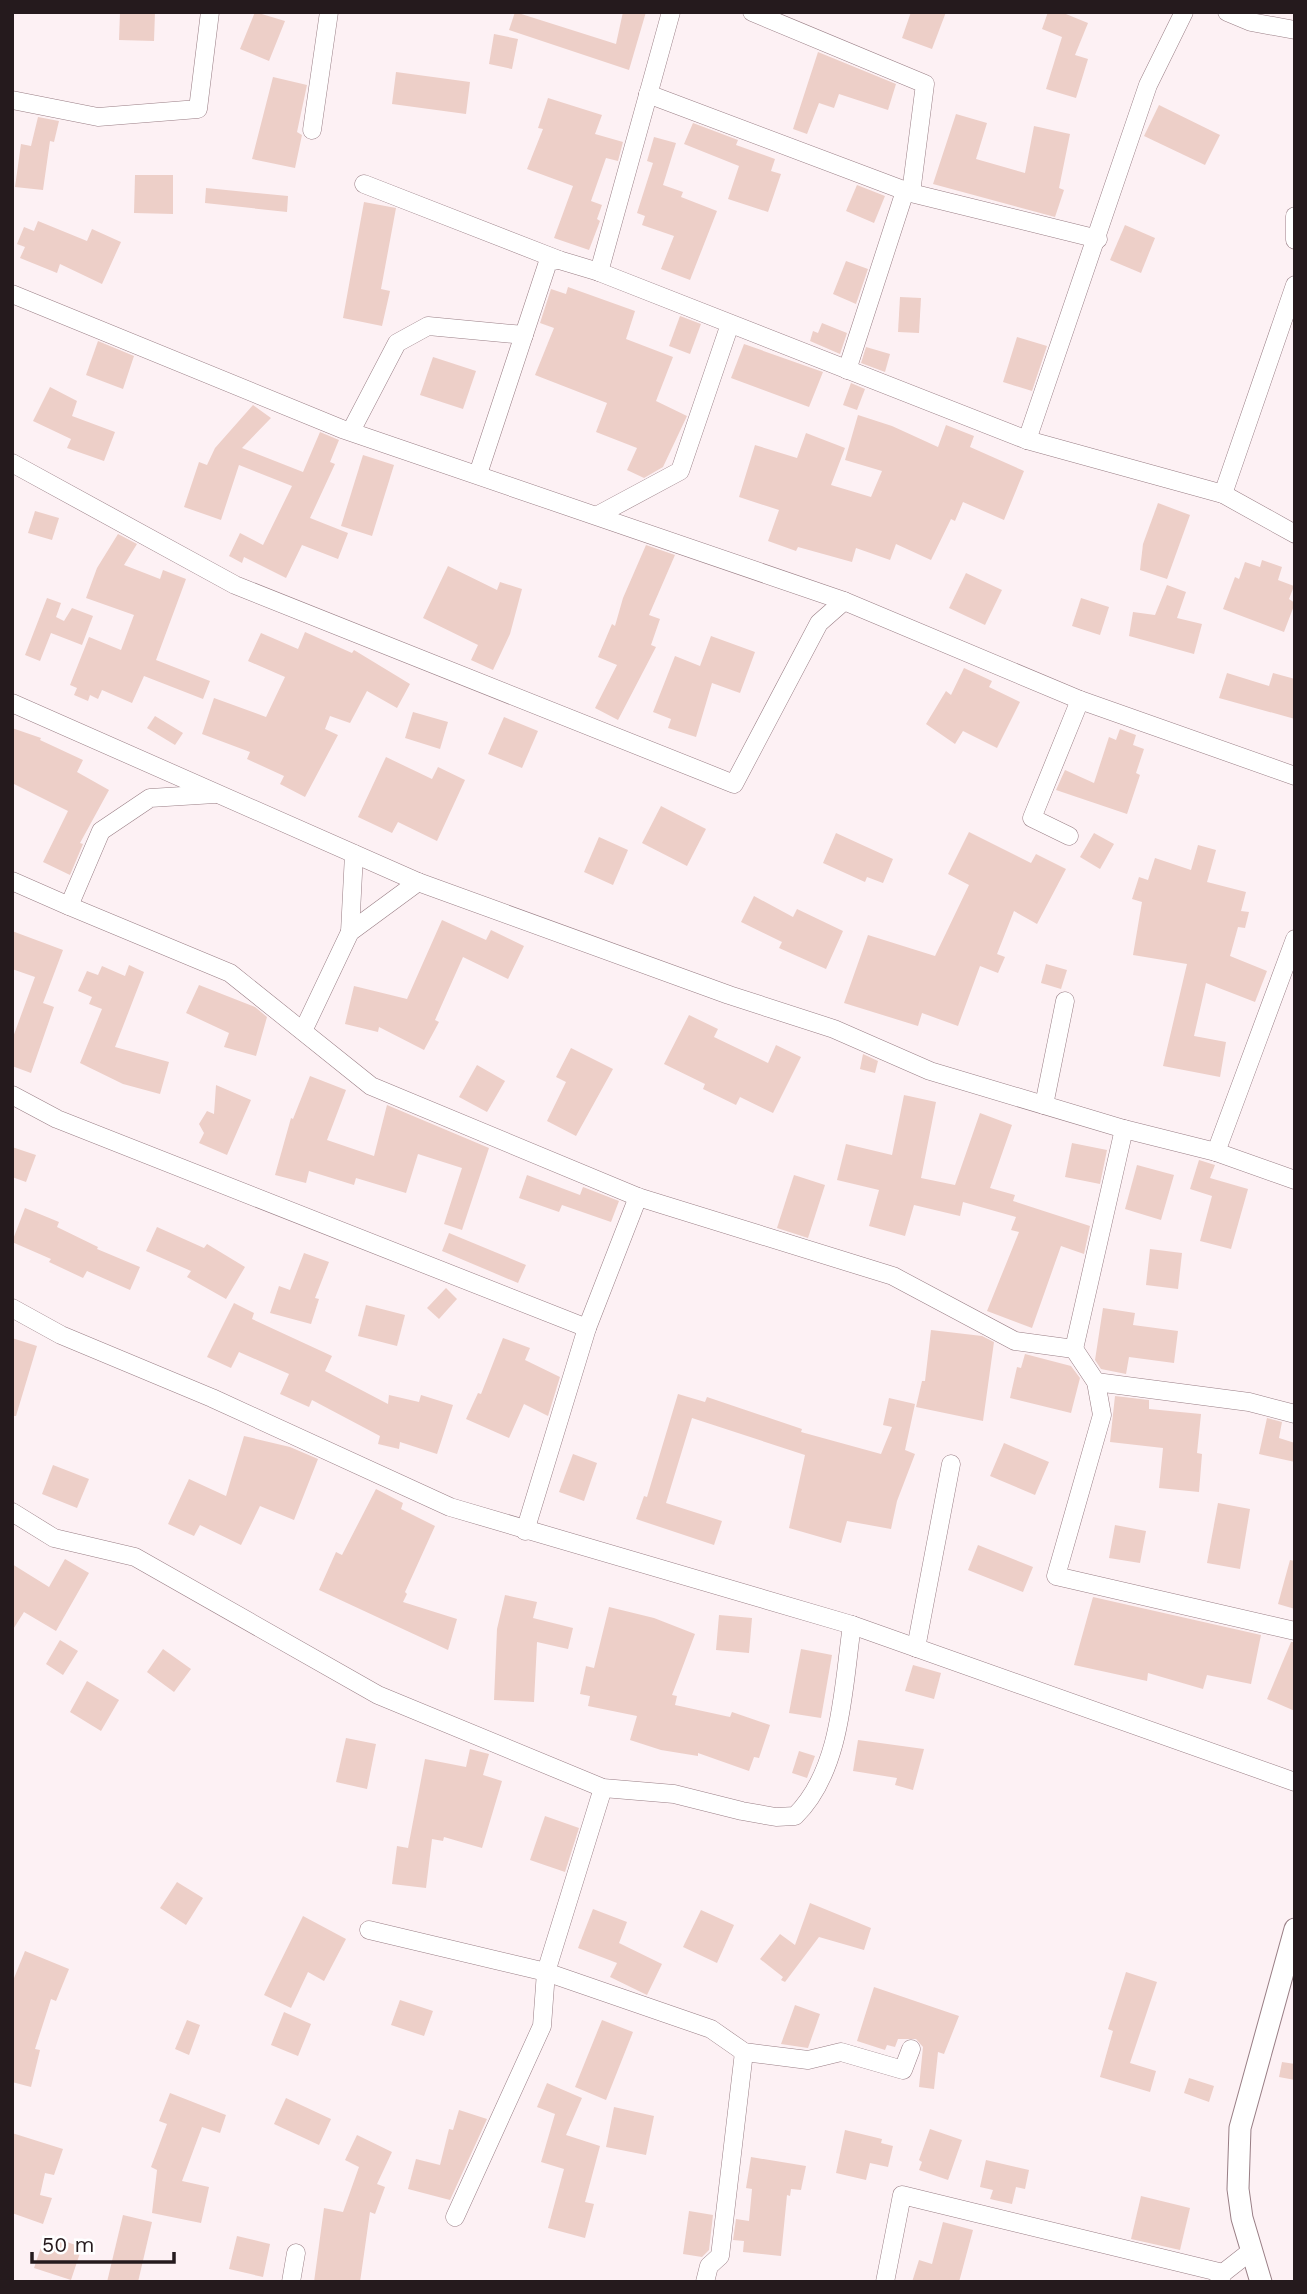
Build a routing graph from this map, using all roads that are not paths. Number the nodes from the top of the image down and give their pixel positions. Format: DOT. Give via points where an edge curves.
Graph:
graph roads {
  1 [pos="210,12"];
  2 [pos="329,12"];
  3 [pos="671,12"];
  4 [pos="752,12"];
  5 [pos="1184,12"];
  6 [pos="1227,12"];
  7 [pos="1295,30"];
  8 [pos="648,94"];
  9 [pos="12,100"];
  10 [pos="312,130"];
  11 [pos="364,184"];
  12 [pos="908,192"];
  13 [pos="1295,216"];
  14 [pos="1098,239"];
  15 [pos="1295,240"];
  16 [pos="559,260"];
  17 [pos="599,272"];
  18 [pos="1295,285"];
  19 [pos="12,294"];
  20 [pos="730,324"];
  21 [pos="524,335"];
  22 [pos="847,370"];
  23 [pos="351,431"];
  24 [pos="1027,440"];
  25 [pos="12,463"];
  26 [pos="478,474"];
  27 [pos="1223,494"];
  28 [pos="598,515"];
  29 [pos="1295,534"];
  30 [pos="844,601"];
  31 [pos="1080,700"];
  32 [pos="12,703"];
  33 [pos="1295,776"];
  34 [pos="218,793"];
  35 [pos="1069,836"];
  36 [pos="355,854"];
  37 [pos="12,881"];
  38 [pos="418,882"];
  39 [pos="69,906"];
  40 [pos="349,932"];
  41 [pos="1295,939"];
  42 [pos="1065,1001"];
  43 [pos="303,1031"];
  44 [pos="12,1095"];
  45 [pos="1044,1105"];
  46 [pos="1124,1129"];
  47 [pos="1216,1152"];
  48 [pos="1295,1180"];
  49 [pos="638,1197"];
  50 [pos="12,1308"];
  51 [pos="587,1328"];
  52 [pos="1074,1349"];
  53 [pos="1096,1382"];
  54 [pos="1295,1415"];
  55 [pos="951,1464"];
  56 [pos="12,1512"];
  57 [pos="525,1531"];
  58 [pos="852,1625"];
  59 [pos="1295,1631"];
  60 [pos="916,1648"];
  61 [pos="1295,1783"];
  62 [pos="603,1788"];
  63 [pos="1295,1929"];
  64 [pos="369,1930"];
  65 [pos="546,1972"];
  66 [pos="911,2049"];
  67 [pos="744,2052"];
  68 [pos="455,2217"];
  69 [pos="1251,2251"];
  70 [pos="296,2253"];
  71 [pos="1221,2278"];
  72 [pos="290,2282"];
  73 [pos="705,2282"];
  74 [pos="885,2282"];
  75 [pos="1261,2282"];
  1 -- 9 [label="street" via="198,109 99,117"];
  2 -- 10 [label="street"];
  3 -- 8 [label="street"];
  4 -- 12 [label="street" via="925,83"];
  5 -- 14 [label="street" via="1148,85"];
  6 -- 7 [label="street" via="1251,22"];
  8 -- 12 [label="street"];
  8 -- 17 [label="street"];
  11 -- 16 [label="street"];
  12 -- 14 [label="street"];
  12 -- 22 [label="street"];
  13 -- 15 [label="street"];
  14 -- 24 [label="street"];
  16 -- 17 [label="street"];
  16 -- 21 [label="street" via="548,262"];
  17 -- 20 [label="street"];
  18 -- 27 [label="street"];
  19 -- 23 [label="street"];
  20 -- 22 [label="street"];
  20 -- 28 [label="street" via="680,471"];
  21 -- 23 [label="street" via="428,326 417,331 397,343"];
  21 -- 26 [label="street"];
  22 -- 24 [label="street"];
  23 -- 26 [label="street"];
  24 -- 27 [label="street"];
  25 -- 30 [label="street" via="234,585 734,784 819,623"];
  26 -- 28 [label="street"];
  27 -- 29 [label="street"];
  28 -- 30 [label="street"];
  30 -- 31 [label="street"];
  31 -- 33 [label="street"];
  31 -- 35 [label="street" via="1032,818"];
  32 -- 34 [label="street"];
  34 -- 36 [label="street"];
  34 -- 39 [label="street" via="150,798 101,831"];
  36 -- 38 [label="street"];
  36 -- 40 [label="street"];
  37 -- 39 [label="street"];
  38 -- 40 [label="street"];
  38 -- 45 [label="street" via="834,1029 930,1071"];
  39 -- 43 [label="street" via="230,973"];
  40 -- 43 [label="street"];
  41 -- 47 [label="street"];
  42 -- 45 [label="street"];
  43 -- 49 [label="street" via="371,1086"];
  44 -- 51 [label="street" via="57,1119"];
  45 -- 46 [label="street"];
  46 -- 47 [label="street"];
  46 -- 52 [label="street"];
  47 -- 48 [label="street"];
  49 -- 51 [label="street"];
  49 -- 52 [label="street" via="893,1276 1015,1341"];
  50 -- 57 [label="street" via="61,1335 450,1507"];
  51 -- 57 [label="street"];
  52 -- 53 [label="street"];
  53 -- 54 [label="street" via="1249,1402"];
  53 -- 59 [label="street" via="1102,1415 1056,1576"];
  55 -- 60 [label="street"];
  56 -- 62 [label="street" via="54,1538 135,1557 378,1695"];
  57 -- 58 [label="street"];
  58 -- 60 [label="street"];
  58 -- 62 [label="street" via="838,1721 818,1789 795,1816 742,1811 674,1794"];
  60 -- 61 [label="street"];
  62 -- 65 [label="street"];
  63 -- 69 [label="street" via="1240,2128 1238,2189"];
  64 -- 65 [label="street"];
  65 -- 67 [label="street" via="711,2029"];
  65 -- 68 [label="street" via="542,2026"];
  66 -- 67 [label="street" via="903,2070 841,2052 808,2060"];
  67 -- 73 [label="street" via="720,2256 709,2266"];
  69 -- 71 [label="street"];
  69 -- 75 [label="street"];
  70 -- 72 [label="street"];
  71 -- 74 [label="street" via="902,2195"];
}
